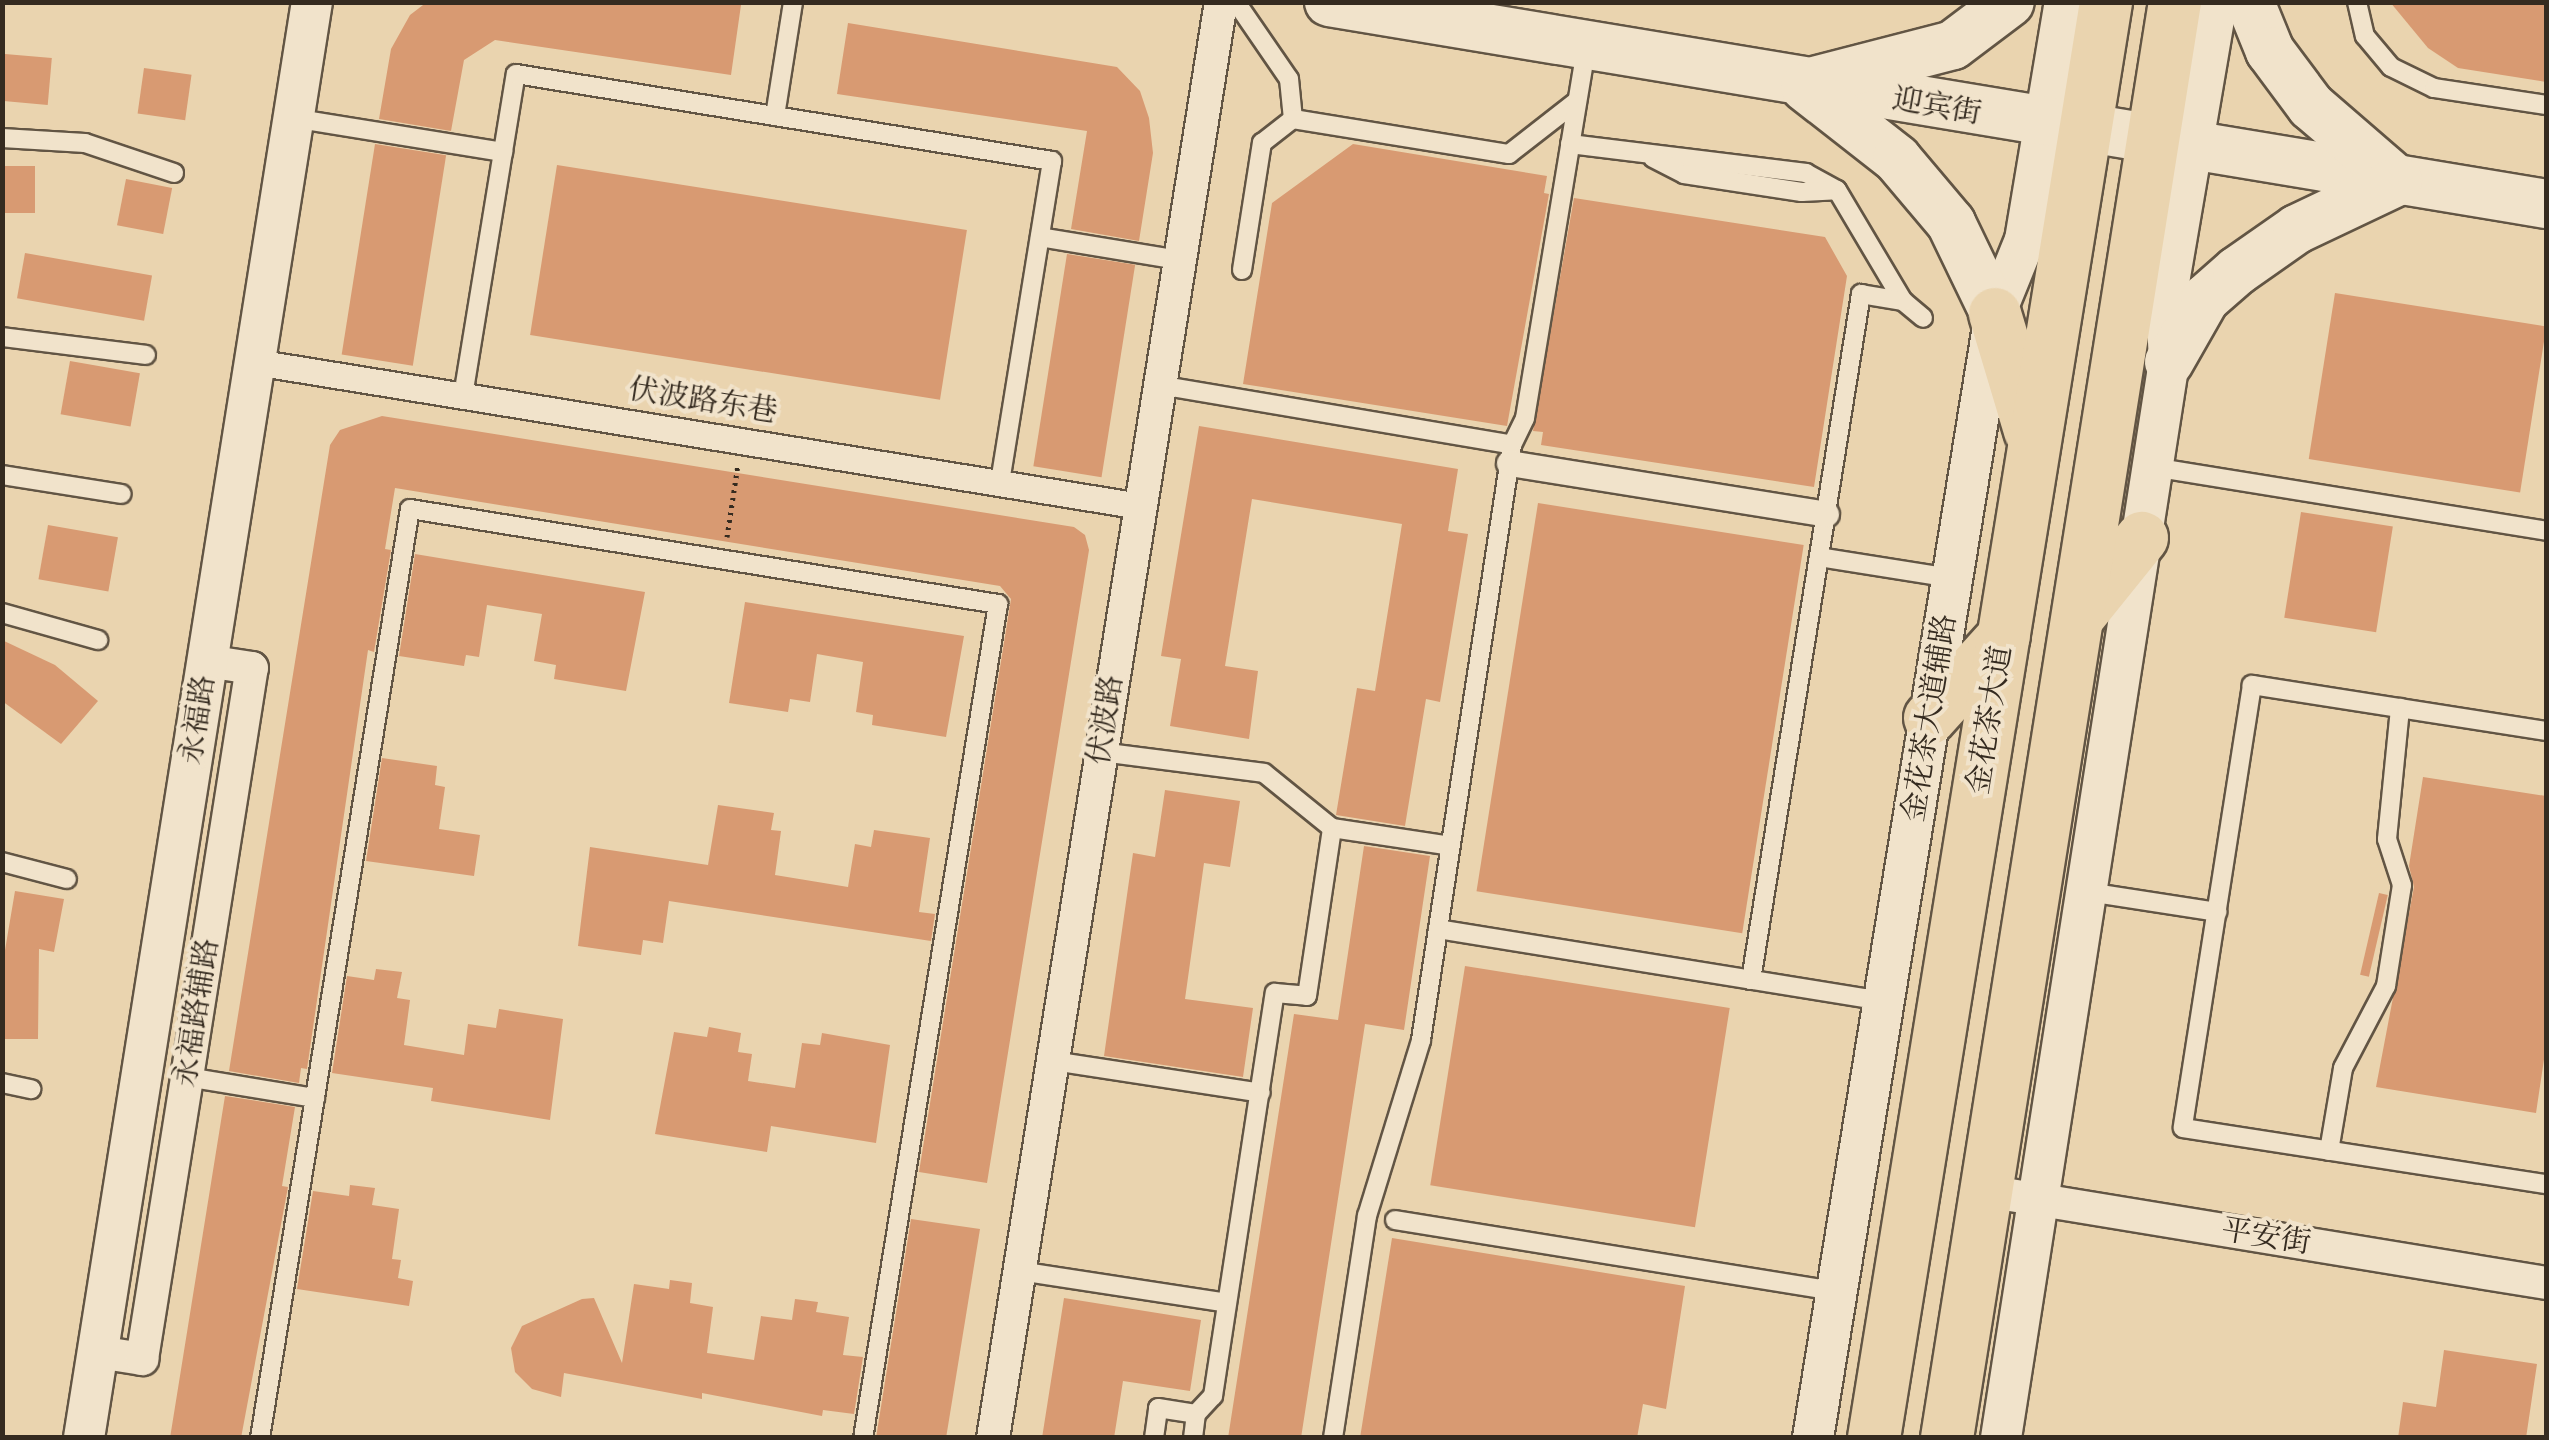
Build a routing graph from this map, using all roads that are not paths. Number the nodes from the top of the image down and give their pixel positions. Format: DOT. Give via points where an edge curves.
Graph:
graph roads {
  1 [pos="312,2"];
  2 [pos="793,2"];
  3 [pos="1221,2"];
  4 [pos="1236,2"];
  5 [pos="1329,2"];
  6 [pos="2010,2"];
  7 [pos="2064,2"];
  8 [pos="2106,2"];
  9 [pos="2175,2"];
  10 [pos="2216,2"];
  11 [pos="2250,2"];
  12 [pos="2356,2"];
  13 [pos="1586,48"];
  14 [pos="1802,84"];
  15 [pos="1577,101"];
  16 [pos="2546,105"];
  17 [pos="776,116"];
  18 [pos="293,118"];
  19 [pos="1293,119"];
  20 [pos="2065,128"];
  21 [pos="2,138"];
  22 [pos="1570,144"];
  23 [pos="2173,146"];
  24 [pos="503,152"];
  25 [pos="174,173"];
  26 [pos="2398,181"];
  27 [pos="2546,204"];
  28 [pos="1040,237"];
  29 [pos="1179,260"];
  30 [pos="1242,270"];
  31 [pos="1902,301"];
  32 [pos="1995,314"];
  33 [pos="1923,318"];
  34 [pos="2,338"];
  35 [pos="146,355"];
  36 [pos="255,362"];
  37 [pos="2169,362"];
  38 [pos="1158,385"];
  39 [pos="463,396"];
  40 [pos="2034,447"];
  41 [pos="1510,454"];
  42 [pos="2153,467"];
  43 [pos="2,475"];
  44 [pos="1000,482"];
  45 [pos="122,494"];
  46 [pos="1140,506"];
  47 [pos="1826,514"];
  48 [pos="2546,531"];
  49 [pos="2142,538"];
  50 [pos="1819,557"];
  51 [pos="1952,578"];
  52 [pos="2,613"];
  53 [pos="2079,616"];
  54 [pos="2004,636"];
  55 [pos="98,640"];
  56 [pos="207,661"];
  57 [pos="2400,708"];
  58 [pos="1930,718"];
  59 [pos="2546,731"];
  60 [pos="1101,752"];
  61 [pos="1332,828"];
  62 [pos="1451,846"];
  63 [pos="2,862"];
  64 [pos="67,879"];
  65 [pos="2088,892"];
  66 [pos="2217,912"];
  67 [pos="1438,929"];
  68 [pos="1751,980"];
  69 [pos="1885,1001"];
  70 [pos="1053,1061"];
  71 [pos="187,1077"];
  72 [pos="2,1083"];
  73 [pos="32,1089"];
  74 [pos="1260,1093"];
  75 [pos="315,1098"];
  76 [pos="2330,1151"];
  77 [pos="2546,1184"];
  78 [pos="1986,1192"];
  79 [pos="2041,1200"];
  80 [pos="1395,1220"];
  81 [pos="1020,1271"];
  82 [pos="2546,1283"];
  83 [pos="1838,1292"];
  84 [pos="1227,1303"];
  85 [pos="98,1352"];
  86 [pos="1196,1414"];
  87 [pos="84,1438"];
  88 [pos="260,1438"];
  89 [pos="863,1438"];
  90 [pos="993,1438"];
  91 [pos="1154,1438"];
  92 [pos="1192,1438"];
  93 [pos="1333,1438"];
  94 [pos="1813,1438"];
  95 [pos="1874,1438"];
  96 [pos="1947,1438"];
  97 [pos="2001,1438"];
  1 -- 18 [label="street, 永福路"];
  2 -- 17 [label="lane"];
  3 -- 29 [label="street, 伏波路"];
  4 -- 19 [label="lane" via="1289,79"];
  5 -- 13 [label="main road, 迎宾街"];
  6 -- 14 [label="main road" via="1953,45"];
  7 -- 20 [label="street, 金花茶大道辅路"];
  8 -- 20 [label="main road, 金花茶大道"];
  9 -- 23 [label="main road"];
  10 -- 23 [label="street"];
  11 -- 26 [label="main road" via="2270,51 2310,106"];
  12 -- 16 [label="lane" via="2365,36 2391,68 2434,88"];
  13 -- 14 [label="main road, 迎宾街"];
  13 -- 15 [label="lane"];
  14 -- 20 [label="main road, 迎宾街"];
  14 -- 32 [label="main road" via="1897,160 1951,223"];
  15 -- 19 [label="lane" via="1509,154"];
  15 -- 22 [label="lane"];
  17 -- 24 [label="lane" via="516,74"];
  17 -- 28 [label="lane" via="1052,161"];
  18 -- 24 [label="lane"];
  18 -- 36 [label="street, 永福路"];
  19 -- 30 [label="lane" via="1262,143"];
  20 -- 23 [label="main road, 迎宾街"];
  20 -- 32 [label="street, 金花茶大道辅路"];
  20 -- 40 [label="main road, 金花茶大道"];
  21 -- 25 [label="lane" via="85,143"];
  22 -- 31 [label="lane" via="1651,157 1685,153 1806,173 1837,190"];
  22 -- 41 [label="lane" via="1525,418"];
  23 -- 26 [label="main road, 迎宾街"];
  23 -- 37 [label="street"];
  23 -- 53 [label="main road"];
  24 -- 39 [label="lane"];
  26 -- 27 [label="main road, 迎宾街"];
  26 -- 37 [label="main road" via="2297,229 2236,271 2204,299"];
  28 -- 29 [label="lane"];
  28 -- 44 [label="lane"];
  29 -- 38 [label="street, 伏波路"];
  31 -- 33 [label="lane"];
  31 -- 47 [label="lane" via="1862,294"];
  32 -- 40 [label="main road"];
  32 -- 51 [label="street, 金花茶大道辅路"];
  34 -- 35 [label="lane"];
  36 -- 39 [label="street, 伏波路东巷"];
  36 -- 56 [label="street, 永福路"];
  37 -- 42 [label="street"];
  38 -- 41 [label="lane"];
  38 -- 46 [label="street, 伏波路"];
  39 -- 44 [label="street, 伏波路东巷"];
  40 -- 54 [label="main road, 金花茶大道"];
  41 -- 47 [label="street"];
  41 -- 62 [label="lane"];
  42 -- 48 [label="lane"];
  42 -- 49 [label="street"];
  43 -- 45 [label="lane"];
  44 -- 46 [label="street, 伏波路东巷"];
  46 -- 60 [label="street, 伏波路"];
  47 -- 50 [label="lane"];
  49 -- 53 [label="main road"];
  49 -- 65 [label="street"];
  50 -- 51 [label="lane"];
  50 -- 68 [label="lane"];
  51 -- 58 [label="street, 金花茶大道辅路"];
  52 -- 55 [label="lane"];
  53 -- 78 [label="main road"];
  54 -- 58 [label="main road"];
  54 -- 95 [label="main road, 金花茶大道"];
  56 -- 71 [label="street, 永福路辅路" via="252,668"];
  56 -- 85 [label="street, 永福路"];
  57 -- 59 [label="lane"];
  57 -- 66 [label="lane" via="2252,686"];
  57 -- 76 [label="lane" via="2387,838 2402,885 2386,986 2342,1068"];
  58 -- 69 [label="street, 金花茶大道辅路"];
  60 -- 61 [label="lane" via="1264,773"];
  60 -- 70 [label="street, 伏波路"];
  61 -- 62 [label="lane"];
  61 -- 74 [label="lane" via="1307,996 1275,993"];
  62 -- 67 [label="lane"];
  63 -- 64 [label="lane"];
  65 -- 66 [label="lane"];
  65 -- 79 [label="street"];
  66 -- 76 [label="lane" via="2184,1128"];
  67 -- 68 [label="lane"];
  67 -- 93 [label="lane" via="1421,1040 1367,1216"];
  68 -- 69 [label="lane"];
  69 -- 83 [label="street, 金花茶大道辅路"];
  70 -- 74 [label="lane"];
  70 -- 81 [label="street, 伏波路"];
  71 -- 75 [label="lane"];
  71 -- 85 [label="street, 永福路辅路" via="142,1358"];
  72 -- 73 [label="lane"];
  74 -- 84 [label="lane"];
  75 -- 88 [label="lane"];
  75 -- 89 [label="lane" via="410,509 998,604"];
  76 -- 77 [label="lane"];
  78 -- 79 [label="street, 平安街"];
  78 -- 96 [label="main road"];
  79 -- 82 [label="street, 平安街"];
  79 -- 97 [label="street"];
  80 -- 83 [label="lane"];
  81 -- 84 [label="lane"];
  81 -- 90 [label="street, 伏波路"];
  83 -- 94 [label="street, 金花茶大道辅路"];
  84 -- 86 [label="lane" via="1212,1396"];
  85 -- 87 [label="street, 永福路"];
  86 -- 91 [label="lane" via="1158,1408"];
  86 -- 92 [label="lane"];
}
